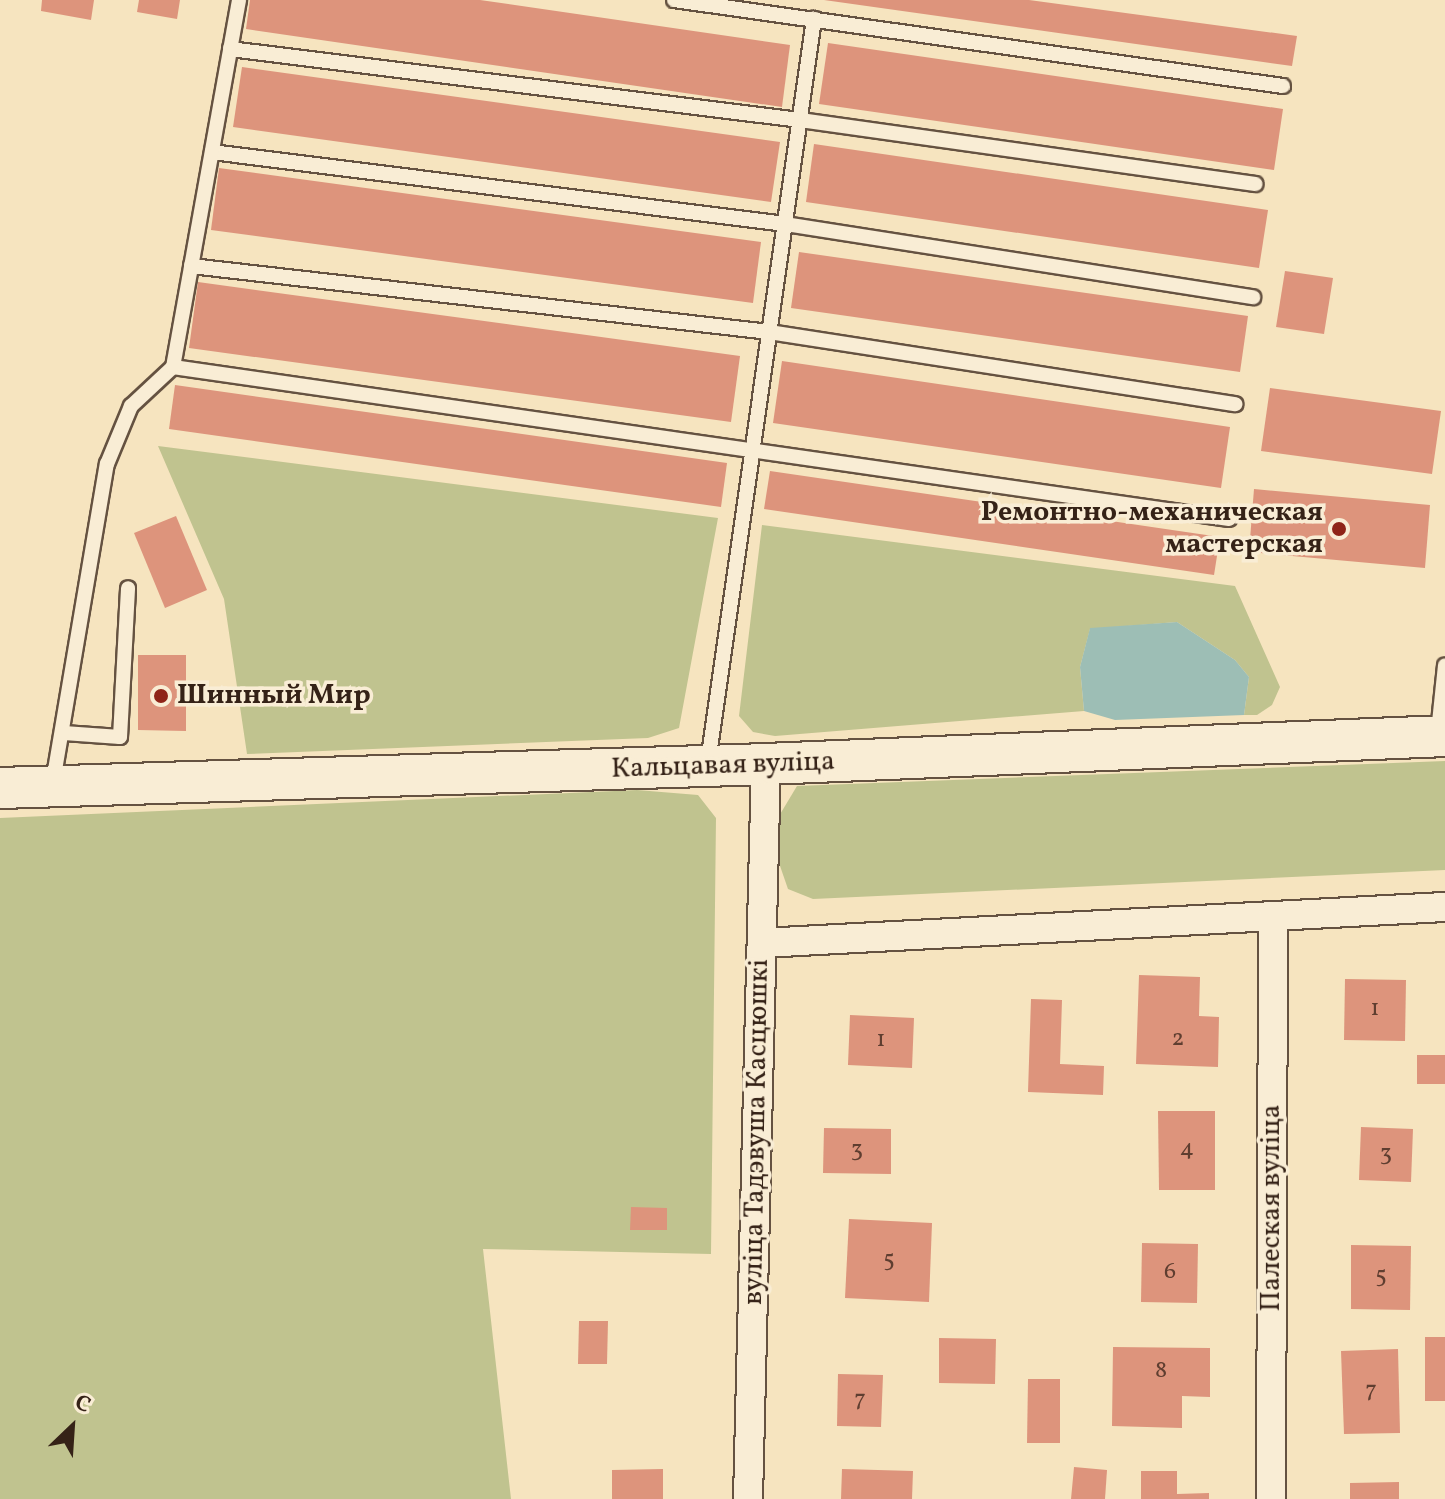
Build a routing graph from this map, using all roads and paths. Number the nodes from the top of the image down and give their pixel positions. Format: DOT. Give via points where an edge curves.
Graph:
graph roads {
  1 [pos="239,0"];
  2 [pos="674,0"];
  3 [pos="814,19"];
  4 [pos="230,49"];
  5 [pos="1283,86"];
  6 [pos="800,120"];
  7 [pos="212,152"];
  8 [pos="1256,184"];
  9 [pos="785,224"];
  10 [pos="191,266"];
  11 [pos="1253,297"];
  12 [pos="769,332"];
  13 [pos="173,367"];
  14 [pos="1235,404"];
  15 [pos="753,449"];
  16 [pos="1229,519"];
  17 [pos="128,588"];
  18 [pos="1445,665"];
  19 [pos="64,733"];
  20 [pos="1441,736"];
  21 [pos="766,764"];
  22 [pos="707,766"];
  23 [pos="52,787"];
  24 [pos="0,788"];
  25 [pos="1445,907"];
  26 [pos="1273,916"];
  27 [pos="762,943"];
  28 [pos="748,1499"];
  29 [pos="1271,1499"];
  1 -- 4 [label="lane"];
  2 -- 3 [label="lane"];
  3 -- 5 [label="lane"];
  3 -- 6 [label="lane"];
  4 -- 6 [label="lane"];
  4 -- 7 [label="lane"];
  6 -- 8 [label="lane"];
  6 -- 9 [label="lane"];
  7 -- 9 [label="lane"];
  7 -- 10 [label="lane"];
  9 -- 11 [label="lane"];
  9 -- 12 [label="lane"];
  10 -- 12 [label="lane"];
  10 -- 13 [label="lane"];
  12 -- 14 [label="lane"];
  12 -- 15 [label="lane"];
  13 -- 15 [label="lane"];
  13 -- 19 [label="lane" via="131,406 107,464"];
  15 -- 16 [label="lane"];
  15 -- 22 [label="lane"];
  17 -- 19 [label="lane" via="120,737"];
  18 -- 20 [label="lane"];
  19 -- 23 [label="lane"];
  20 -- 21 [label="street, Кальцавая вуліца"];
  21 -- 22 [label="street, Кальцавая вуліца"];
  21 -- 27 [label="street, вуліца Тадэвуша Касцюшкі"];
  22 -- 23 [label="street, Кальцавая вуліца"];
  23 -- 24 [label="street, Кальцавая вуліца"];
  25 -- 26 [label="street"];
  26 -- 27 [label="street"];
  26 -- 29 [label="street, Палеская вуліца"];
  27 -- 28 [label="street, вуліца Тадэвуша Касцюшкі"];
}
